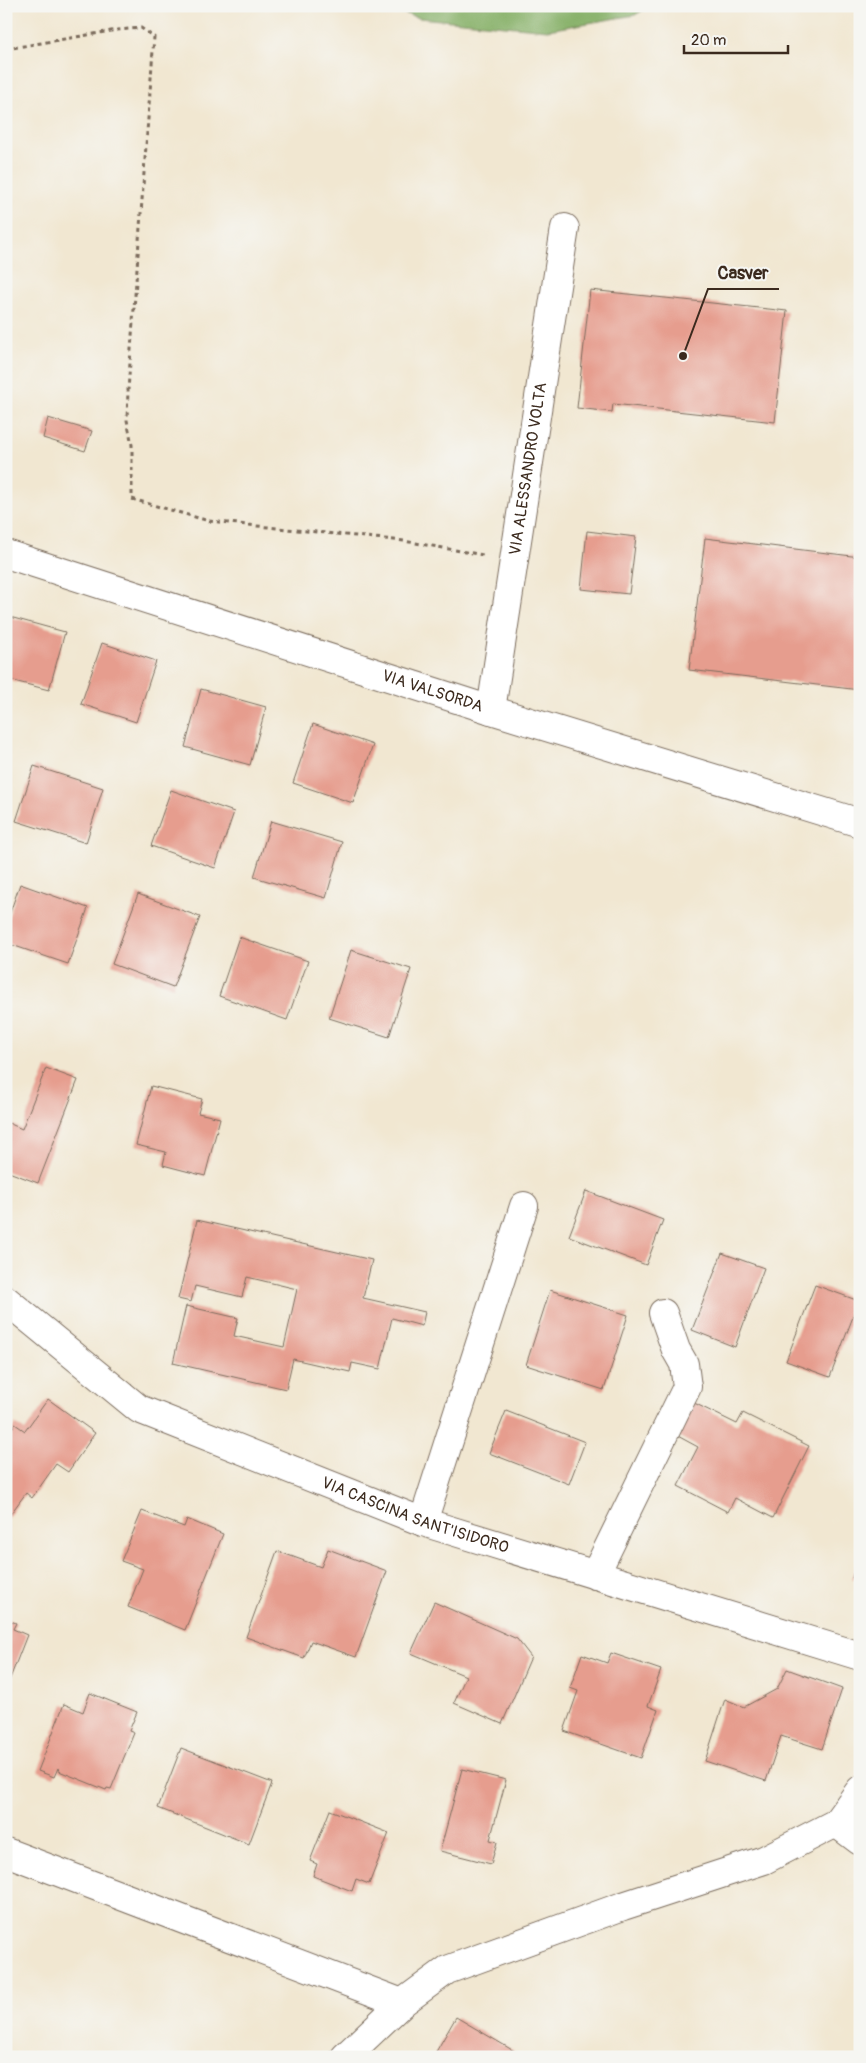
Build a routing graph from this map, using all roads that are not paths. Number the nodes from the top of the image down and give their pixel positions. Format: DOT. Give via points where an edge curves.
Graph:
graph roads {
  1 [pos="564,228"];
  2 [pos="6,554"];
  3 [pos="491,710"];
  4 [pos="860,823"];
  5 [pos="524,1206"];
  6 [pos="6,1300"];
  7 [pos="663,1313"];
  8 [pos="423,1522"];
  9 [pos="595,1575"];
  10 [pos="860,1656"];
  11 [pos="860,1790"];
  12 [pos="836,1823"];
  13 [pos="860,1841"];
  14 [pos="6,1852"];
  15 [pos="402,2003"];
  16 [pos="345,2057"];
  1 -- 3 [label="street, VIA ALESSANDRO VOLTA"];
  2 -- 3 [label="street, VIA VALSORDA"];
  3 -- 4 [label="street, VIA VALSORDA"];
  5 -- 8 [label="street"];
  6 -- 8 [label="street, VIA CASCINA SANT'ISIDORO" via="139,1409"];
  7 -- 9 [label="street" via="684,1364 687,1387"];
  8 -- 9 [label="street, VIA CASCINA SANT'ISIDORO"];
  9 -- 10 [label="street, VIA CASCINA SANT'ISIDORO"];
  11 -- 12 [label="street"];
  12 -- 13 [label="street"];
  12 -- 15 [label="street" via="764,1860 623,1906 447,1970"];
  14 -- 15 [label="street"];
  15 -- 16 [label="street"];
}
